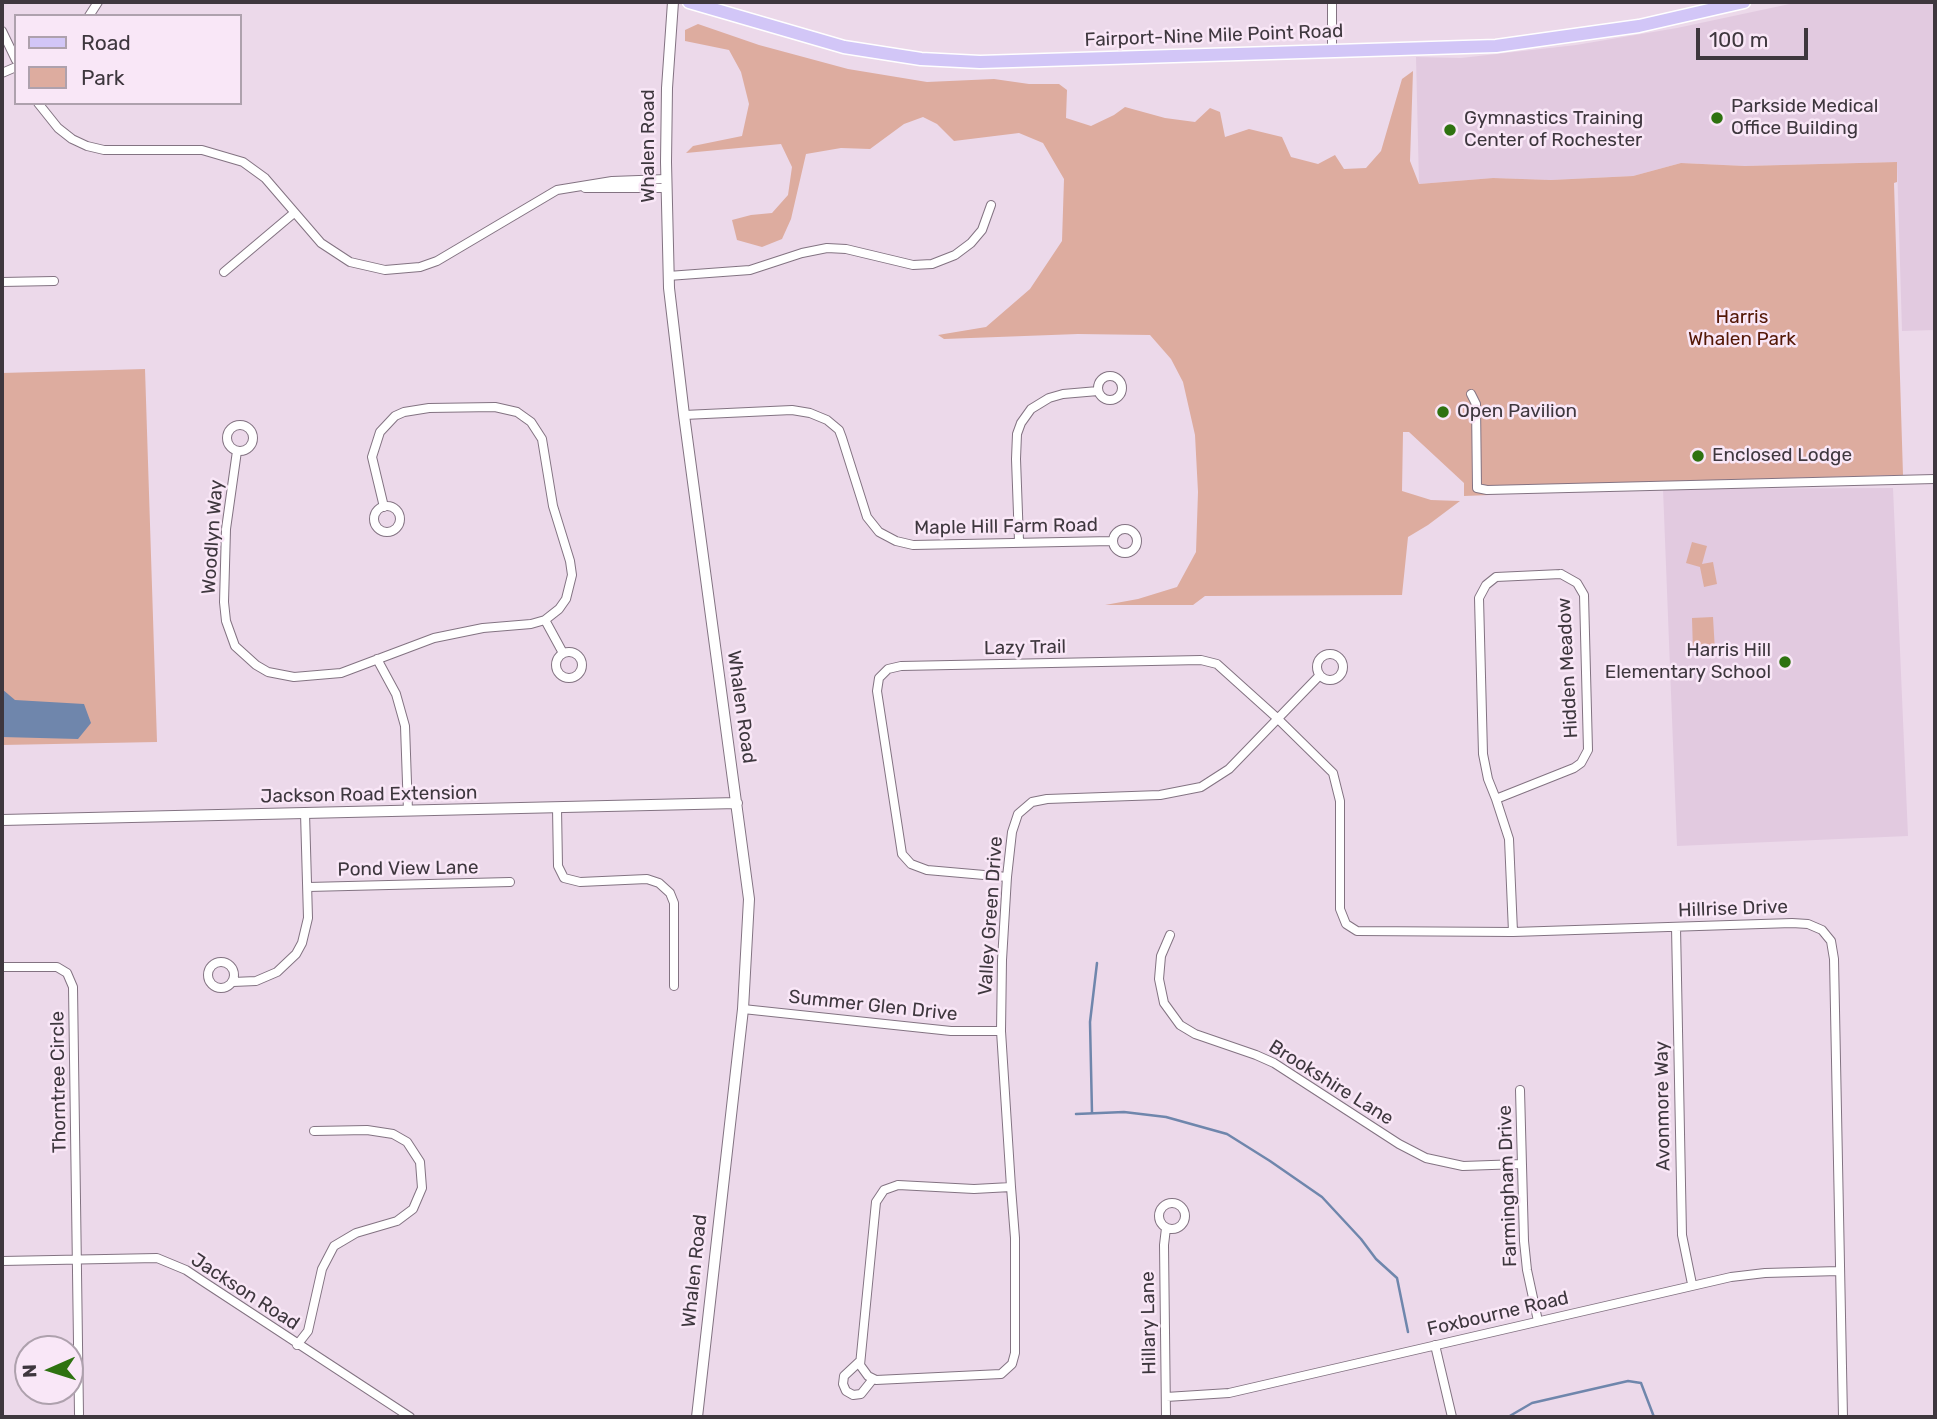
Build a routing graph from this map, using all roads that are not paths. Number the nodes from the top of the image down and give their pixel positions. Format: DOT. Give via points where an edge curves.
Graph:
graph roads {
  1 [pos="673,2"];
  2 [pos="689,2"];
  3 [pos="1332,2"];
  4 [pos="1744,2"];
  5 [pos="2,31"];
  6 [pos="1332,50"];
  7 [pos="14,56"];
  8 [pos="39,105"];
  9 [pos="666,184"];
  10 [pos="992,205"];
  11 [pos="294,213"];
  12 [pos="224,272"];
  13 [pos="668,276"];
  14 [pos="54,281"];
  15 [pos="2,282"];
  16 [pos="1098,391"];
  17 [pos="1471,394"];
  18 [pos="684,415"];
  19 [pos="237,451"];
  20 [pos="1935,479"];
  21 [pos="384,507"];
  22 [pos="1019,541"];
  23 [pos="1112,541"];
  24 [pos="545,620"];
  25 [pos="563,653"];
  26 [pos="377,659"];
  27 [pos="1320,675"];
  28 [pos="1278,719"];
  29 [pos="1496,799"];
  30 [pos="737,803"];
  31 [pos="557,808"];
  32 [pos="408,811"];
  33 [pos="305,813"];
  34 [pos="2,820"];
  35 [pos="1339,860"];
  36 [pos="1006,877"];
  37 [pos="510,882"];
  38 [pos="308,887"];
  39 [pos="1676,927"];
  40 [pos="1513,932"];
  41 [pos="1170,935"];
  42 [pos="2,967"];
  43 [pos="233,982"];
  44 [pos="674,986"];
  45 [pos="743,1009"];
  46 [pos="1001,1031"];
  47 [pos="1520,1090"];
  48 [pos="314,1131"];
  49 [pos="1521,1164"];
  50 [pos="1011,1187"];
  51 [pos="1166,1228"];
  52 [pos="77,1259"];
  53 [pos="2,1261"];
  54 [pos="1839,1271"];
  55 [pos="1692,1284"];
  56 [pos="1538,1321"];
  57 [pos="297,1345"];
  58 [pos="1435,1345"];
  59 [pos="859,1362"];
  60 [pos="873,1379"];
  61 [pos="1166,1397"];
  62 [pos="79,1414"];
  63 [pos="410,1417"];
  64 [pos="697,1417"];
  65 [pos="1166,1417"];
  66 [pos="1451,1417"];
  67 [pos="1843,1417"];
  1 -- 9 [label="street, Whalen Road"];
  2 -- 6 [label="main road, Fairport-Nine Mile Point Road" via="844,47 920,59 1040,62"];
  3 -- 6 [label="street"];
  4 -- 6 [label="main road, Fairport-Nine Mile Point Road" via="1639,26 1496,46"];
  5 -- 7 [label="street"];
  8 -- 11 [label="street" via="58,128 88,146 202,150 243,162 265,178"];
  9 -- 11 [label="street" via="568,187 542,197 438,261 403,270 350,262 321,243"];
  9 -- 13 [label="street, Whalen Road"];
  10 -- 13 [label="street" via="971,243 932,264 913,265 827,248 750,270"];
  11 -- 12 [label="street"];
  13 -- 18 [label="street, Whalen Road"];
  14 -- 15 [label="street"];
  16 -- 22 [label="street" via="1049,398 1031,409 1021,423 1016,459"];
  17 -- 20 [label="street" via="1476,404 1477,488 1487,490"];
  18 -- 22 [label="street, Maple Hill Farm Road" via="792,410 819,416 839,430 867,517 887,537 913,545"];
  18 -- 30 [label="street, Whalen Road"];
  19 -- 26 [label="street, Woodlyn Way" via="226,529 223,602 235,646 256,666 295,677 341,673"];
  21 -- 24 [label="street" via="372,457 380,432 395,416 417,409 495,407 525,417 542,439 553,506 572,575 566,598"];
  22 -- 23 [label="street, Maple Hill Farm Road"];
  24 -- 25 [label="street"];
  24 -- 26 [label="street, Woodlyn Way" via="460,632"];
  26 -- 32 [label="street" via="396,694 405,726"];
  27 -- 28 [label="street, Valley Green Drive"];
  28 -- 35 [label="street, Lazy Trail" via="1333,773 1340,801"];
  28 -- 36 [label="street, Valley Green Drive" via="1229,769 1202,787 1160,795 1047,799 1024,807 1014,823"];
  28 -- 36 [label="street, Lazy Trail" via="1212,661 888,669 879,678 877,691 902,854 911,864 927,870"];
  29 -- 29 [label="street, Hidden Meadow" via="1483,754 1479,598 1496,577 1567,576 1584,595 1588,750 1574,768"];
  29 -- 40 [label="street, Hidden Meadow" via="1509,839"];
  30 -- 31 [label="street, Jackson Road Extension"];
  30 -- 45 [label="street, Whalen Road" via="748,899"];
  31 -- 32 [label="street, Jackson Road Extension"];
  31 -- 44 [label="street" via="558,866 564,878 647,880 670,893 675,911"];
  32 -- 33 [label="street, Jackson Road Extension"];
  33 -- 34 [label="street, Jackson Road Extension"];
  33 -- 38 [label="street"];
  35 -- 40 [label="street, Hillrise Drive" via="1342,918 1357,932"];
  36 -- 46 [label="street, Valley Green Drive"];
  37 -- 38 [label="street, Pond View Lane"];
  38 -- 43 [label="street" via="306,932 296,954 267,977"];
  39 -- 40 [label="street, Hillrise Drive"];
  39 -- 54 [label="street, Hillrise Drive" via="1801,923 1822,930 1830,942 1834,959"];
  39 -- 55 [label="street, Avonmore Way" via="1682,1235"];
  41 -- 49 [label="street, Brookshire Lane" via="1161,956 1159,979 1164,1003 1180,1025 1274,1063 1426,1158 1463,1166"];
  42 -- 52 [label="street, Thorntree Circle" via="57,967 68,973 73,986"];
  45 -- 46 [label="street, Summer Glen Drive" via="951,1031"];
  45 -- 64 [label="street, Whalen Road"];
  46 -- 50 [label="street, Valley Green Drive"];
  47 -- 49 [label="street, Farmingham Drive"];
  48 -- 57 [label="street" via="393,1134 407,1142 421,1162 422,1188 413,1209 397,1222 356,1233 334,1247 322,1269 308,1331"];
  49 -- 56 [label="street, Farmingham Drive" via="1527,1270"];
  50 -- 59 [label="street, Valley Green Drive" via="898,1185 879,1195"];
  50 -- 60 [label="street, Valley Green Drive" via="1015,1353 1010,1368 995,1376"];
  51 -- 61 [label="street, Hillary Lane"];
  52 -- 53 [label="street, Jackson Road"];
  52 -- 57 [label="street, Jackson Road" via="157,1258 186,1270"];
  52 -- 62 [label="street, Thorntree Circle"];
  54 -- 55 [label="street, Foxbourne Road" via="1765,1273"];
  54 -- 67 [label="street, Hillrise Drive"];
  55 -- 56 [label="street, Foxbourne Road"];
  56 -- 58 [label="street, Foxbourne Road"];
  57 -- 63 [label="street, Jackson Road"];
  58 -- 61 [label="street, Foxbourne Road" via="1229,1393"];
  58 -- 66 [label="street"];
  59 -- 60 [label="street"];
  59 -- 60 [label="street, Valley Green Drive" via="844,1376 846,1391 861,1394"];
  61 -- 65 [label="street, Hillary Lane"];
}
